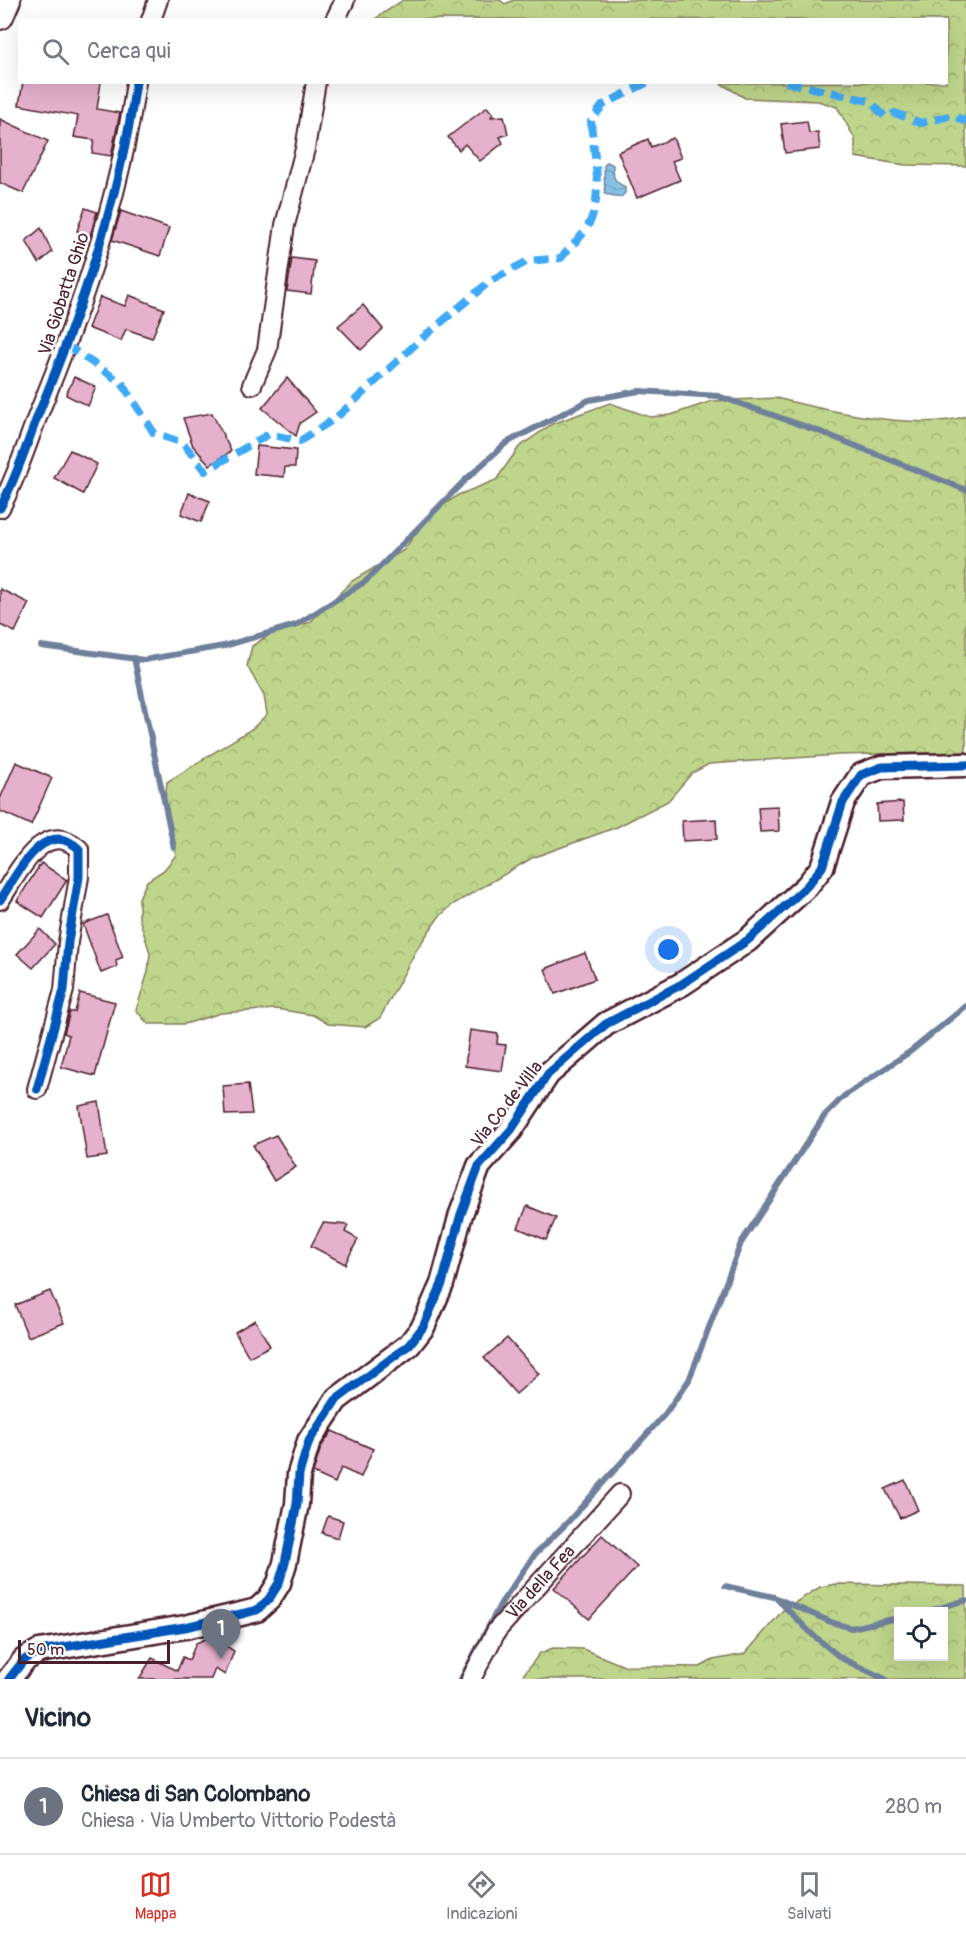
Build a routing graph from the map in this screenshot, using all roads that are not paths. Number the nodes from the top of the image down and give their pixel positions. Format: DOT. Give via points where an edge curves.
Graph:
graph roads {
  1 [pos="7,0"];
  2 [pos="158,0"];
  3 [pos="345,0"];
  4 [pos="0,16"];
  5 [pos="152,18"];
  6 [pos="336,18"];
  7 [pos="136,84"];
  8 [pos="316,84"];
  9 [pos="252,385"];
  10 [pos="0,508"];
  11 [pos="966,765"];
  12 [pos="0,900"];
  13 [pos="37,1089"];
  14 [pos="620,1494"];
  15 [pos="9,1679"];
  16 [pos="471,1679"];
  1 -- 4 [label="main road"];
  2 -- 5 [label="street"];
  3 -- 6 [label="street"];
  7 -- 10 [label="street, Via Giobatta Ghio" via="128,138 92,263 58,366"];
  8 -- 9 [label="street" via="305,149 285,225 267,350"];
  11 -- 15 [label="street, Via Co de Villa" via="882,767 861,775 843,802 822,867 807,886 748,940 682,984 606,1024 548,1074 511,1130 480,1166 461,1214 442,1284 423,1327 409,1345 336,1400 309,1441 299,1474 285,1563 279,1584 269,1599 257,1610 242,1614 39,1651 24,1660"];
  12 -- 13 [label="street" via="32,853 50,839 62,838 79,849 64,990"];
  14 -- 16 [label="street, Via della Fea" via="497,1629"];
}
